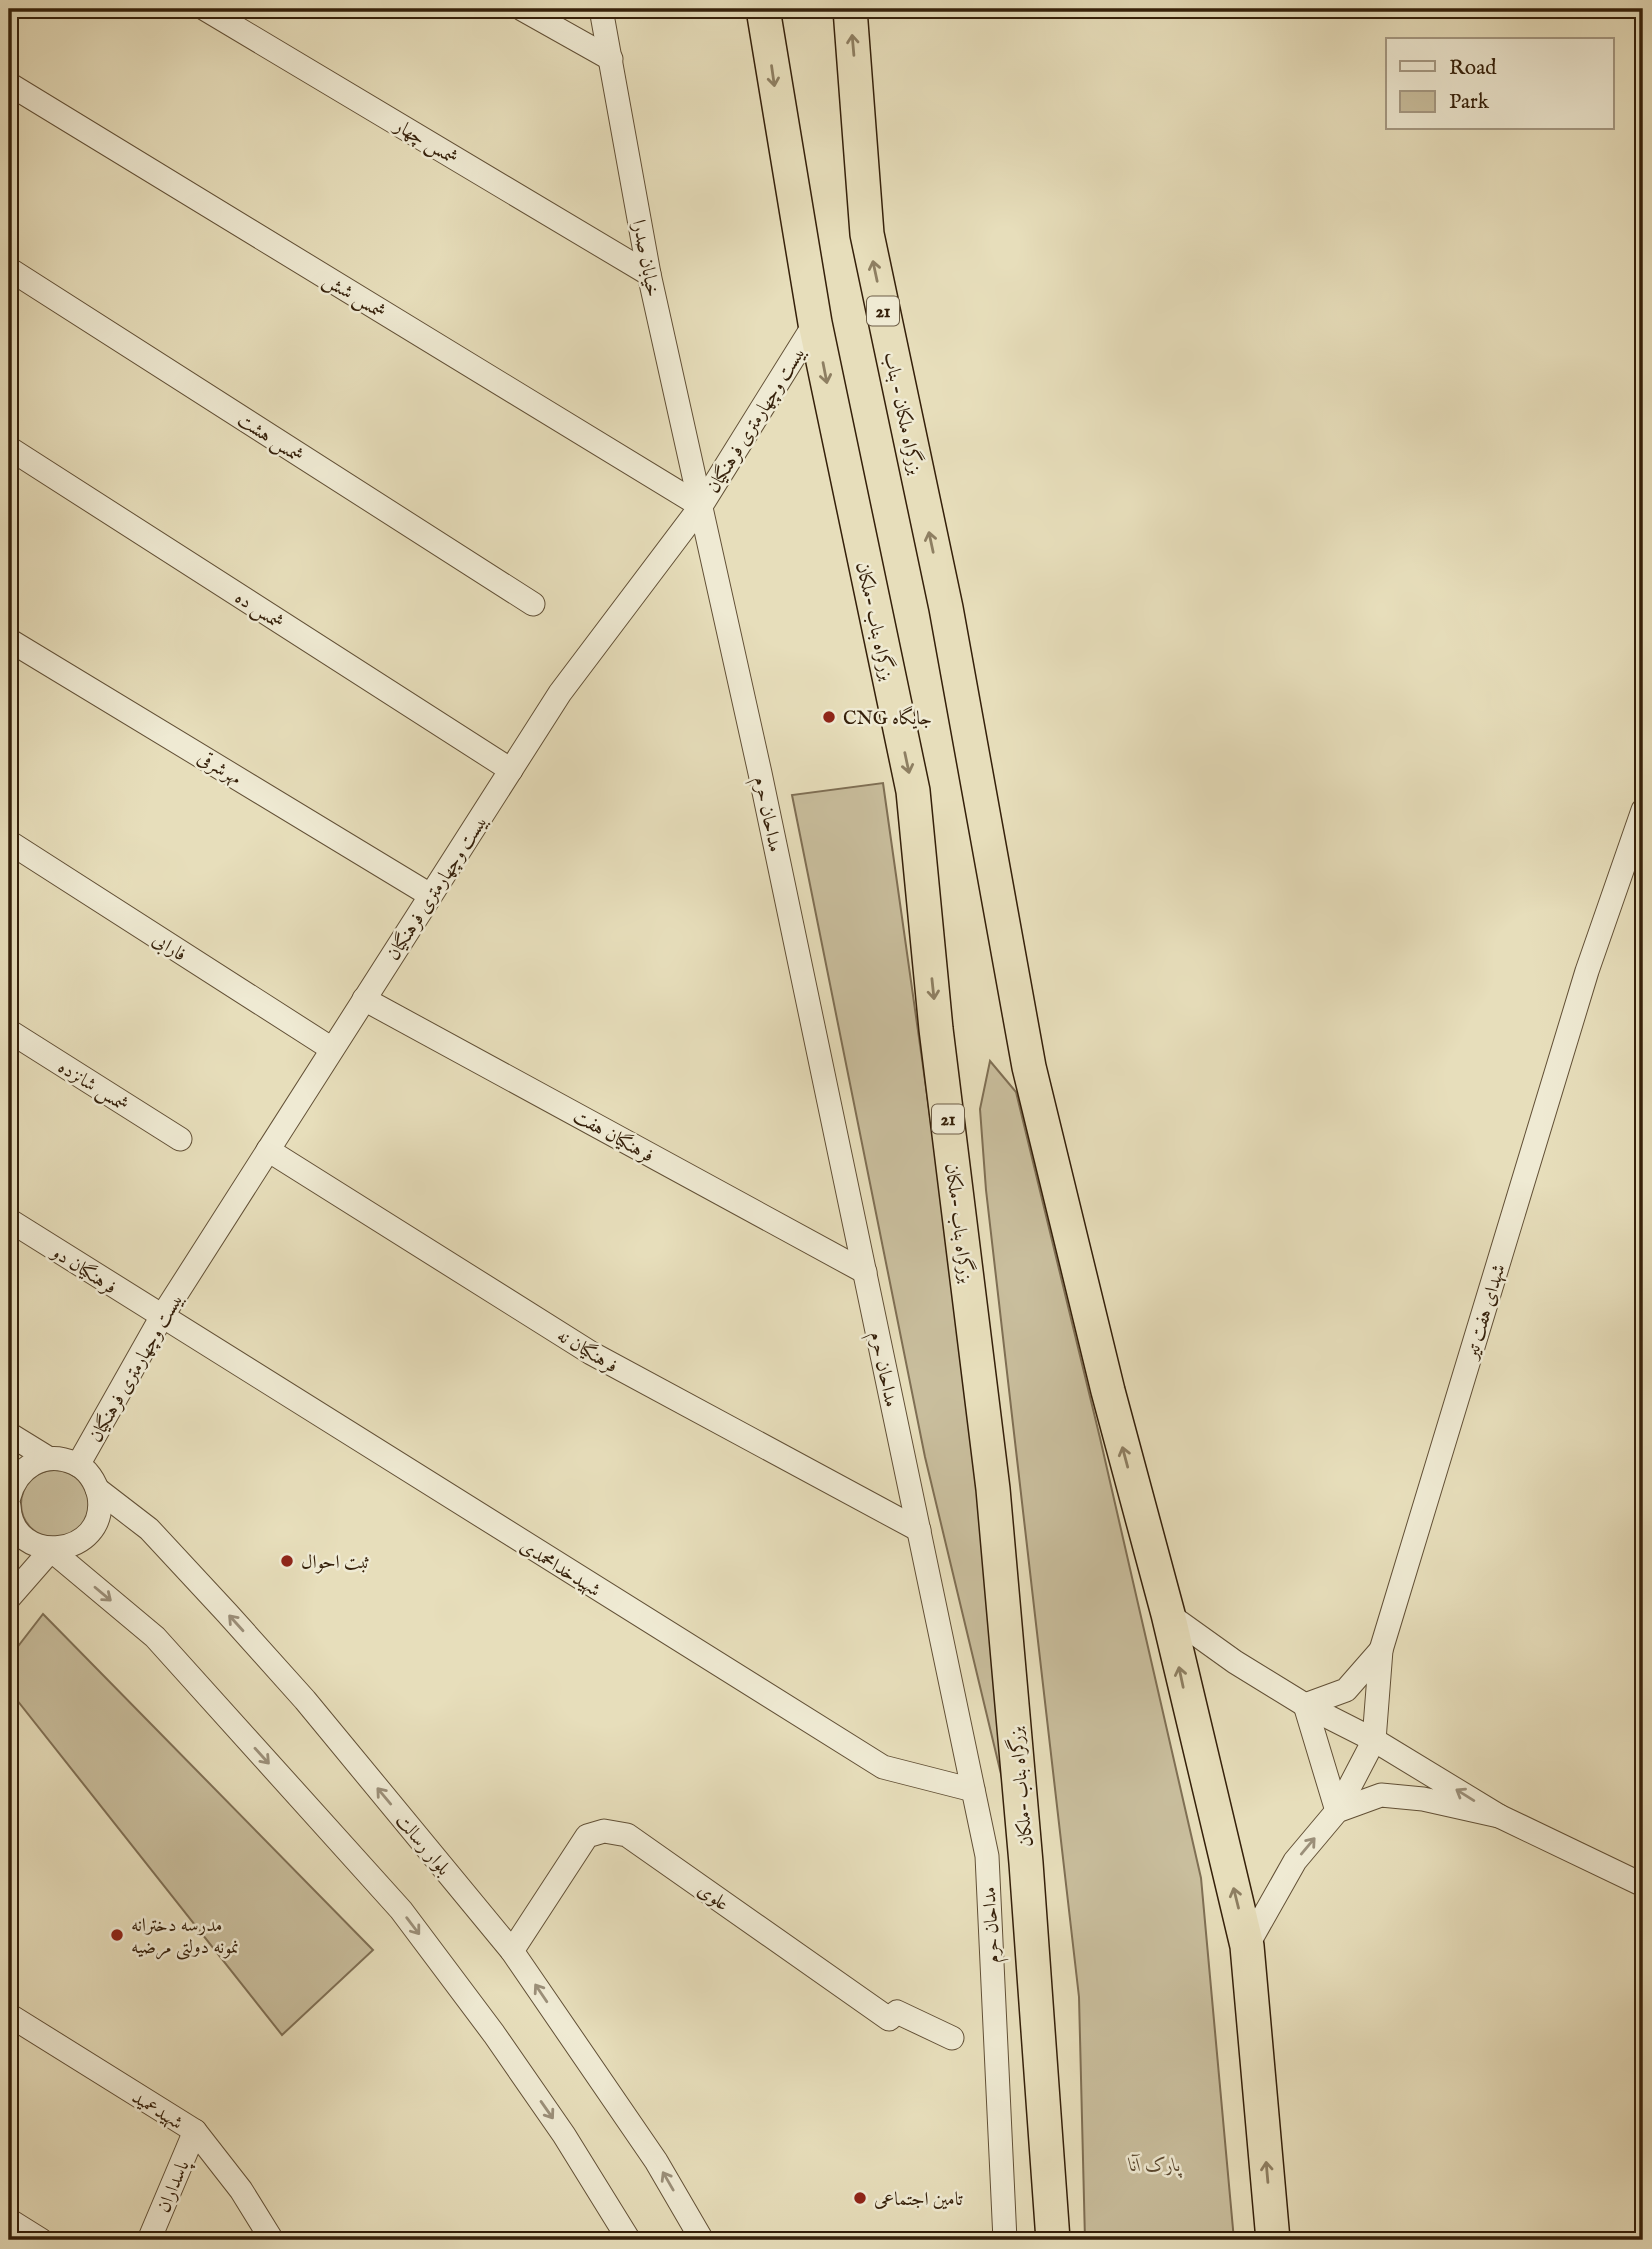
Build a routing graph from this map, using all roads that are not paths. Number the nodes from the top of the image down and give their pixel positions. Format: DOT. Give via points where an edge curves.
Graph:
graph roads {
  1 [pos="205,9"];
  2 [pos="522,9"];
  3 [pos="601,9"];
  4 [pos="763,9"];
  5 [pos="850,9"];
  6 [pos="611,59"];
  7 [pos="9,84"];
  8 [pos="9,269"];
  9 [pos="649,274"];
  10 [pos="815,323"];
  11 [pos="9,448"];
  12 [pos="701,506"];
  13 [pos="533,604"];
  14 [pos="9,640"];
  15 [pos="511,771"];
  16 [pos="1643,810"];
  17 [pos="9,842"];
  18 [pos="430,895"];
  19 [pos="364,999"];
  20 [pos="9,1031"];
  21 [pos="332,1049"];
  22 [pos="180,1139"];
  23 [pos="268,1150"];
  24 [pos="9,1220"];
  25 [pos="865,1272"];
  26 [pos="161,1318"];
  27 [pos="9,1434"];
  28 [pos="48,1458"];
  29 [pos="78,1465"];
  30 [pos="97,1489"];
  31 [pos="9,1497"];
  32 [pos="9,1506"];
  33 [pos="9,1514"];
  34 [pos="919,1530"];
  35 [pos="51,1550"];
  36 [pos="9,1598"];
  37 [pos="1168,1614"];
  38 [pos="1381,1650"];
  39 [pos="1305,1704"];
  40 [pos="1374,1740"];
  41 [pos="973,1790"];
  42 [pos="1337,1811"];
  43 [pos="1499,1816"];
  44 [pos="1643,1885"];
  45 [pos="1247,1946"];
  46 [pos="512,1951"];
  47 [pos="9,2015"];
  48 [pos="952,2038"];
  49 [pos="195,2131"];
  50 [pos="9,2220"];
  51 [pos="41,2240"];
  52 [pos="149,2240"];
  53 [pos="272,2240"];
  54 [pos="629,2240"];
  55 [pos="702,2240"];
  56 [pos="1006,2240"];
  57 [pos="1053,2240"];
  58 [pos="1273,2240"];
  1 -- 9 [label="street, شمس چهار"];
  2 -- 6 [label="street"];
  3 -- 6 [label="street, خیابان صدرا"];
  4 -- 10 [label="highway, بزرگراه بناب -ملکان / 21, one-way"];
  37 -- 5 [label="highway, بزرگراه ملکان - بناب / 21, one-way" via="1029,1067 946,608 867,234"];
  6 -- 9 [label="street, خیابان صدرا"];
  7 -- 12 [label="street, شمس شش"];
  8 -- 13 [label="street, شمس هشت"];
  9 -- 12 [label="street, خیابان صدرا"];
  10 -- 12 [label="street, بیست وچهارمتری فرهنگیان"];
  10 -- 57 [label="highway, بزرگراه بناب -ملکان / 21, one-way" via="913,791 936,1029 993,1489"];
  11 -- 15 [label="street, شمس ده"];
  12 -- 15 [label="street, بیست وچهارمتری فرهنگیان" via="560,693"];
  12 -- 25 [label="street, مداحان حرم"];
  14 -- 18 [label="street, مهرشرقی"];
  15 -- 18 [label="street, بیست وچهارمتری فرهنگیان"];
  16 -- 38 [label="street, شهدای هفت تیر" via="1587,971"];
  17 -- 21 [label="street, فارابی"];
  18 -- 19 [label="street, بیست وچهارمتری فرهنگیان"];
  19 -- 21 [label="street, بیست وچهارمتری فرهنگیان"];
  19 -- 25 [label="street, فرهنگیان هفت"];
  20 -- 22 [label="street, شمس شانزده"];
  21 -- 23 [label="street, بیست وچهارمتری فرهنگیان"];
  23 -- 26 [label="street, بیست وچهارمتری فرهنگیان"];
  23 -- 34 [label="street, فرهنگیان نه" via="591,1353"];
  24 -- 26 [label="street, فرهنگیان دو"];
  25 -- 34 [label="street, مداحان حرم"];
  26 -- 29 [label="street, بیست وچهارمتری فرهنگیان"];
  26 -- 41 [label="street, شهیدخدامحمدی" via="883,1767"];
  27 -- 28 [label="street"];
  28 -- 29 [label="street"];
  28 -- 31 [label="street" via="21,1472"];
  29 -- 30 [label="street, بلوار رسالت"];
  30 -- 35 [label="street" via="98,1518 91,1532 80,1542"];
  46 -- 30 [label="street, بلوار رسالت, one-way" via="244,1632 149,1529"];
  32 -- 33 [label="street"];
  33 -- 35 [label="street" via="24,1539"];
  34 -- 41 [label="street, مداحان حرم"];
  35 -- 36 [label="street"];
  35 -- 54 [label="street, one-way" via="155,1637 401,1910 533,2090"];
  37 -- 39 [label="street"];
  45 -- 37 [label="highway, 21, one-way"];
  38 -- 39 [label="street" via="1346,1690"];
  38 -- 40 [label="street, شهدای هفت تیر"];
  39 -- 40 [label="street"];
  39 -- 42 [label="street"];
  40 -- 42 [label="street, شهدای هفت تیر"];
  43 -- 40 [label="street, one-way"];
  41 -- 56 [label="street, مداحان حرم" via="987,1856"];
  42 -- 43 [label="street" via="1381,1795"];
  45 -- 42 [label="street, شهدای هفت تیر, one-way" via="1295,1861"];
  43 -- 44 [label="street"];
  58 -- 45 [label="highway, 21, one-way"];
  46 -- 48 [label="street, علوی" via="587,1836 604,1831 627,1835 890,2019 897,2012"];
  55 -- 46 [label="street, بلوار رسالت, one-way" via="656,2161"];
  47 -- 49 [label="street, شهیدعمید"];
  49 -- 52 [label="street, پاسداران"];
  49 -- 53 [label="street, شهیدعمید" via="241,2190"];
  50 -- 51 [label="street"];
}
